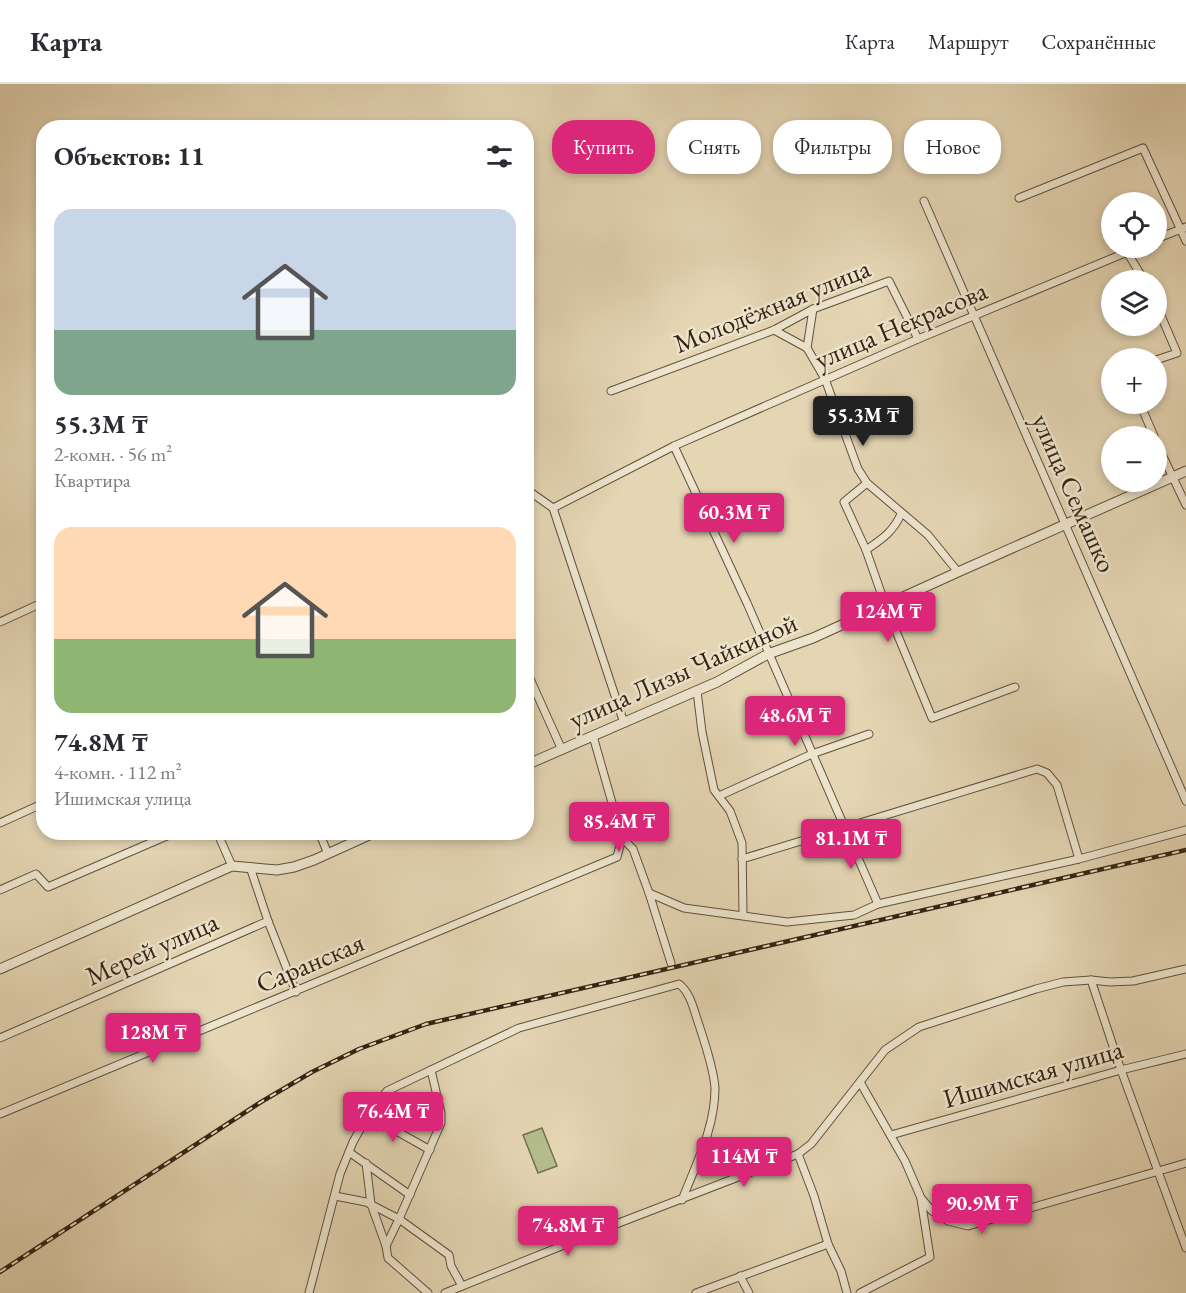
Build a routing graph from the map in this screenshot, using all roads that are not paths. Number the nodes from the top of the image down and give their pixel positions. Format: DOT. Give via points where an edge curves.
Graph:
graph roads {
  1 [pos="1019,198"];
  2 [pos="924,201"];
  3 [pos="1183,228"];
  4 [pos="1167,235"];
  5 [pos="1186,241"];
  6 [pos="1113,258"];
  7 [pos="813,309"];
  8 [pos="974,317"];
  9 [pos="774,330"];
  10 [pos="1167,330"];
  11 [pos="918,339"];
  12 [pos="807,348"];
  13 [pos="1167,356"];
  14 [pos="825,379"];
  15 [pos="611,391"];
  16 [pos="674,446"];
  17 [pos="1167,467"];
  18 [pos="1186,471"];
  19 [pos="1172,478"];
  20 [pos="867,483"];
  21 [pos="534,495"];
  22 [pos="1186,505"];
  23 [pos="553,508"];
  24 [pos="901,514"];
  25 [pos="1065,525"];
  26 [pos="866,550"];
  27 [pos="958,572"];
  28 [pos="36,606"];
  29 [pos="886,607"];
  30 [pos="0,622"];
  31 [pos="768,654"];
  32 [pos="1015,687"];
  33 [pos="534,688"];
  34 [pos="697,691"];
  35 [pos="624,723"];
  36 [pos="869,734"];
  37 [pos="593,736"];
  38 [pos="562,750"];
  39 [pos="812,754"];
  40 [pos="534,762"];
  41 [pos="719,796"];
  42 [pos="1186,801"];
  43 [pos="36,807"];
  44 [pos="0,823"];
  45 [pos="847,828"];
  46 [pos="1186,830"];
  47 [pos="622,838"];
  48 [pos="157,840"];
  49 [pos="221,840"];
  50 [pos="322,840"];
  51 [pos="359,840"];
  52 [pos="328,854"];
  53 [pos="742,859"];
  54 [pos="1079,859"];
  55 [pos="232,866"];
  56 [pos="250,867"];
  57 [pos="0,890"];
  58 [pos="649,893"];
  59 [pos="878,904"];
  60 [pos="743,915"];
  61 [pos="268,921"];
  62 [pos="671,963"];
  63 [pos="0,969"];
  64 [pos="1186,969"];
  65 [pos="1091,980"];
  66 [pos="296,992"];
  67 [pos="0,1038"];
  68 [pos="1186,1054"];
  69 [pos="431,1070"];
  70 [pos="1121,1070"];
  71 [pos="860,1082"];
  72 [pos="0,1114"];
  73 [pos="368,1115"];
  74 [pos="891,1135"];
  75 [pos="430,1150"];
  76 [pos="349,1152"];
  77 [pos="798,1154"];
  78 [pos="366,1163"];
  79 [pos="1186,1163"];
  80 [pos="1157,1171"];
  81 [pos="410,1195"];
  82 [pos="335,1196"];
  83 [pos="921,1198"];
  84 [pos="682,1200"];
  85 [pos="370,1204"];
  86 [pos="399,1219"];
  87 [pos="828,1244"];
  88 [pos="386,1246"];
  89 [pos="1186,1248"];
  90 [pos="740,1276"];
  91 [pos="462,1286"];
  92 [pos="309,1293"];
  93 [pos="428,1293"];
  94 [pos="445,1293"];
  95 [pos="696,1293"];
  96 [pos="749,1293"];
  97 [pos="847,1293"];
  98 [pos="860,1293"];
  1 -- 3 [label="street" via="1143,148"];
  2 -- 8 [label="street, улица Семашко"];
  3 -- 4 [label="street"];
  3 -- 5 [label="street"];
  6 -- 8 [label="street, улица Некрасова"];
  7 -- 9 [label="street, Молодёжная улица"];
  7 -- 11 [label="street, Молодёжная улица" via="889,281"];
  7 -- 12 [label="street"];
  8 -- 11 [label="street, улица Некрасова"];
  8 -- 25 [label="street, улица Семашко"];
  9 -- 12 [label="street"];
  9 -- 15 [label="street, Молодёжная улица"];
  10 -- 13 [label="street" via="1177,353"];
  11 -- 14 [label="street, улица Некрасова"];
  12 -- 14 [label="street"];
  14 -- 16 [label="street, улица Некрасова"];
  14 -- 20 [label="street" via="858,469"];
  16 -- 23 [label="street, улица Некрасова"];
  16 -- 31 [label="street"];
  17 -- 19 [label="street"];
  18 -- 19 [label="street, улица Лизы Чайкиной"];
  19 -- 22 [label="street"];
  19 -- 25 [label="street, улица Лизы Чайкиной"];
  20 -- 24 [label="street"];
  20 -- 26 [label="street" via="844,502"];
  21 -- 23 [label="street"];
  23 -- 35 [label="street"];
  24 -- 26 [label="street" via="886,537"];
  24 -- 27 [label="street" via="928,535"];
  25 -- 27 [label="street, улица Лизы Чайкиной"];
  25 -- 42 [label="street, улица Семашко"];
  26 -- 29 [label="street"];
  27 -- 29 [label="street, улица Лизы Чайкиной"];
  28 -- 30 [label="street"];
  29 -- 31 [label="street, улица Лизы Чайкиной"];
  29 -- 32 [label="street" via="932,718"];
  31 -- 34 [label="street, улица Лизы Чайкиной"];
  31 -- 39 [label="street"];
  33 -- 38 [label="street"];
  34 -- 35 [label="street, улица Лизы Чайкиной"];
  34 -- 41 [label="street" via="714,790"];
  35 -- 37 [label="street, улица Лизы Чайкиной"];
  36 -- 39 [label="street"];
  37 -- 38 [label="street, улица Лизы Чайкиной"];
  37 -- 47 [label="street"];
  38 -- 40 [label="street, улица Лизы Чайкиной"];
  39 -- 41 [label="street"];
  39 -- 45 [label="street"];
  41 -- 53 [label="street" via="730,811 742,843"];
  43 -- 44 [label="street"];
  45 -- 53 [label="street"];
  45 -- 54 [label="street" via="1037,769 1047,773 1057,785"];
  45 -- 59 [label="street"];
  46 -- 54 [label="street"];
  47 -- 58 [label="street" via="633,849"];
  47 -- 66 [label="street, Саранская" via="617,857"];
  48 -- 57 [label="street" via="48,887 36,874"];
  49 -- 55 [label="street"];
  50 -- 52 [label="street"];
  51 -- 52 [label="street"];
  52 -- 56 [label="street" via="277,870"];
  53 -- 60 [label="street"];
  54 -- 59 [label="street"];
  55 -- 56 [label="street"];
  55 -- 63 [label="street"];
  56 -- 61 [label="street"];
  58 -- 60 [label="street" via="684,908"];
  58 -- 62 [label="street"];
  59 -- 60 [label="street" via="854,915 787,922"];
  61 -- 66 [label="street"];
  61 -- 67 [label="street, Мерей улица"];
  64 -- 65 [label="street" via="1134,981"];
  65 -- 70 [label="street"];
  65 -- 71 [label="street" via="1036,989 919,1027 885,1050"];
  66 -- 72 [label="street, Саранская"];
  68 -- 70 [label="street, Ишимская улица"];
  69 -- 73 [label="street" via="387,1090"];
  69 -- 75 [label="street" via="441,1118"];
  69 -- 84 [label="street" via="519,1028 679,984 690,999 715,1087 705,1144"];
  70 -- 74 [label="street, Ишимская улица"];
  70 -- 80 [label="street"];
  71 -- 74 [label="street"];
  71 -- 77 [label="street" via="811,1144"];
  73 -- 75 [label="street"];
  73 -- 76 [label="street"];
  74 -- 83 [label="street"];
  75 -- 81 [label="street"];
  76 -- 78 [label="street"];
  76 -- 82 [label="street"];
  77 -- 84 [label="street"];
  77 -- 87 [label="street"];
  78 -- 81 [label="street"];
  78 -- 85 [label="street"];
  79 -- 80 [label="street"];
  80 -- 83 [label="street" via="968,1226 948,1221"];
  80 -- 89 [label="street"];
  81 -- 86 [label="street"];
  82 -- 85 [label="street"];
  82 -- 92 [label="street"];
  83 -- 98 [label="street" via="930,1257"];
  84 -- 91 [label="street"];
  85 -- 86 [label="street"];
  85 -- 88 [label="street"];
  86 -- 88 [label="street"];
  86 -- 91 [label="street" via="449,1255"];
  87 -- 90 [label="street"];
  87 -- 97 [label="street"];
  88 -- 93 [label="street" via="388,1258"];
  90 -- 95 [label="street"];
  90 -- 96 [label="street"];
  91 -- 94 [label="street"];
}
